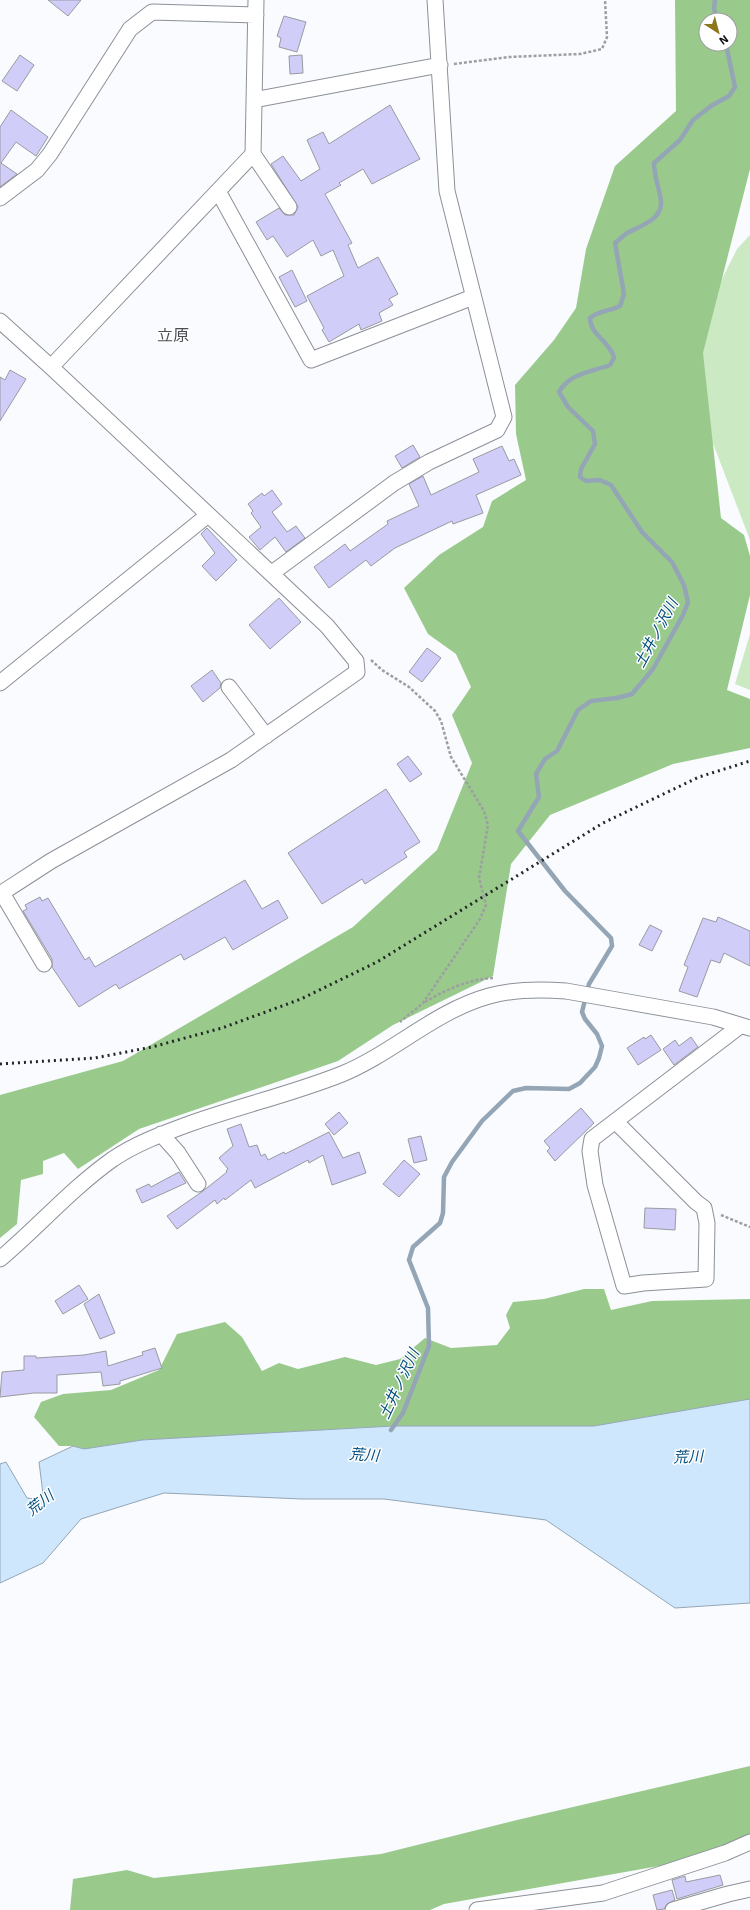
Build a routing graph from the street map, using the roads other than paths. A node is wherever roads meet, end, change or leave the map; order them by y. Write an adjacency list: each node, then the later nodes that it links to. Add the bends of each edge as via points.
1 (435, 0): 3 (street)
2 (256, 7): 4 (street); 7 (street, via 152,12 130,29 50,154 37,170)
3 (440, 66): 4 (street); 9 (street, via 447,191)
4 (254, 100): 5 (street)
5 (253, 154): 6 (street); 8 (street)
6 (218, 191): 9 (street, via 311,360); 11 (street)
7 (0, 198)
8 (289, 207)
9 (473, 297): 13 (street, via 504,417 497,430 429,462 394,483)
10 (0, 321): 11 (street)
11 (51, 367): 12 (street)
12 (208, 515): 13 (street); 14 (street)
13 (272, 573): 16 (street, via 327,626 356,661 357,672)
14 (0, 683)
15 (229, 687): 16 (street)
16 (266, 736): 17 (street, via 231,760 51,861)
17 (1, 894): 18 (street)
18 (44, 964)
19 (745, 1027): 20 (street); 21 (street, via 713,1017 566,991 512,991 468,1004 342,1074)
20 (616, 1122): 20 (street, via 592,1139 590,1151 595,1185 624,1286 643,1282 706,1279 707,1223 704,1208)
21 (162, 1134): 22 (street); 23 (street, via 145,1140 113,1159 77,1188 28,1236)
22 (198, 1184)
23 (0, 1259)
24 (750, 1842): 26 (street, via 603,1893)
25 (750, 1889): 28 (street)
26 (554, 1904): 27 (street)
27 (477, 1910)
28 (673, 1910)

